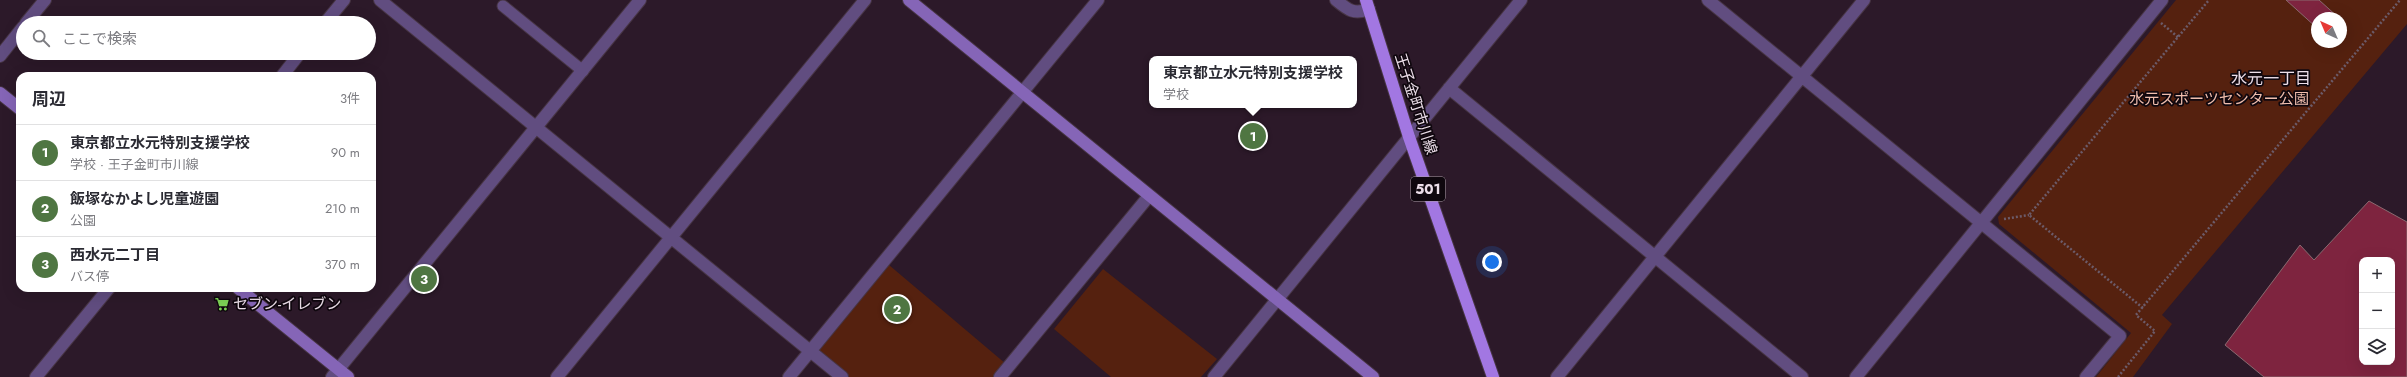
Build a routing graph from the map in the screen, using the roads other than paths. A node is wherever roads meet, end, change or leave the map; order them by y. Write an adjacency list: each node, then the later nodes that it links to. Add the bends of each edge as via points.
1 (45, 0): 15 (street)
2 (344, 0): 16 (street)
3 (380, 0): 27 (street)
4 (640, 0): 20 (street)
5 (865, 0): 31 (street)
6 (909, 0): 24 (street)
7 (1098, 0): 24 (street)
8 (1336, 0): 13 (street, via 1349,11 1358,13)
9 (1521, 0): 23 (street)
10 (1708, 0): 22 (street)
11 (1864, 0): 22 (street)
12 (2162, 0): 30 (street)
13 (1367, 4): 28 (main road, 王子金町市川線 / 501)
14 (503, 6): 20 (lane)
15 (32, 16)
16 (331, 16)
17 (16, 36): 18 (street)
18 (0, 56)
19 (295, 60): 21 (street)
20 (583, 70): 27 (street)
21 (285, 72)
22 (1802, 77): 30 (street); 32 (street)
23 (1449, 88): 28 (street); 32 (street)
24 (1024, 92): 29 (street); 36 (street)
25 (0, 93): 26 (street)
26 (16, 106)
27 (536, 128): 31 (street); 37 (street)
28 (1409, 137): 35 (street); 46 (main road, 王子金町市川線 / 501)
29 (1149, 196): 35 (street); 43 (street)
30 (1982, 223): 49 (street); 50 (street, via 2120,336)
31 (671, 237): 36 (street); 40 (street)
32 (1656, 257): 47 (street); 48 (street)
33 (105, 292): 38 (street)
34 (243, 292): 37 (street)
35 (1278, 299): 44 (street); 45 (street)
36 (810, 352): 41 (street); 42 (street)
37 (335, 373): 39 (street)
38 (36, 377)
39 (348, 377)
40 (557, 377)
41 (790, 377)
42 (842, 377)
43 (1000, 377)
44 (1214, 377)
45 (1372, 377)
46 (1493, 377)
47 (1557, 377)
48 (1802, 377)
49 (1856, 377)
50 (2086, 377)

